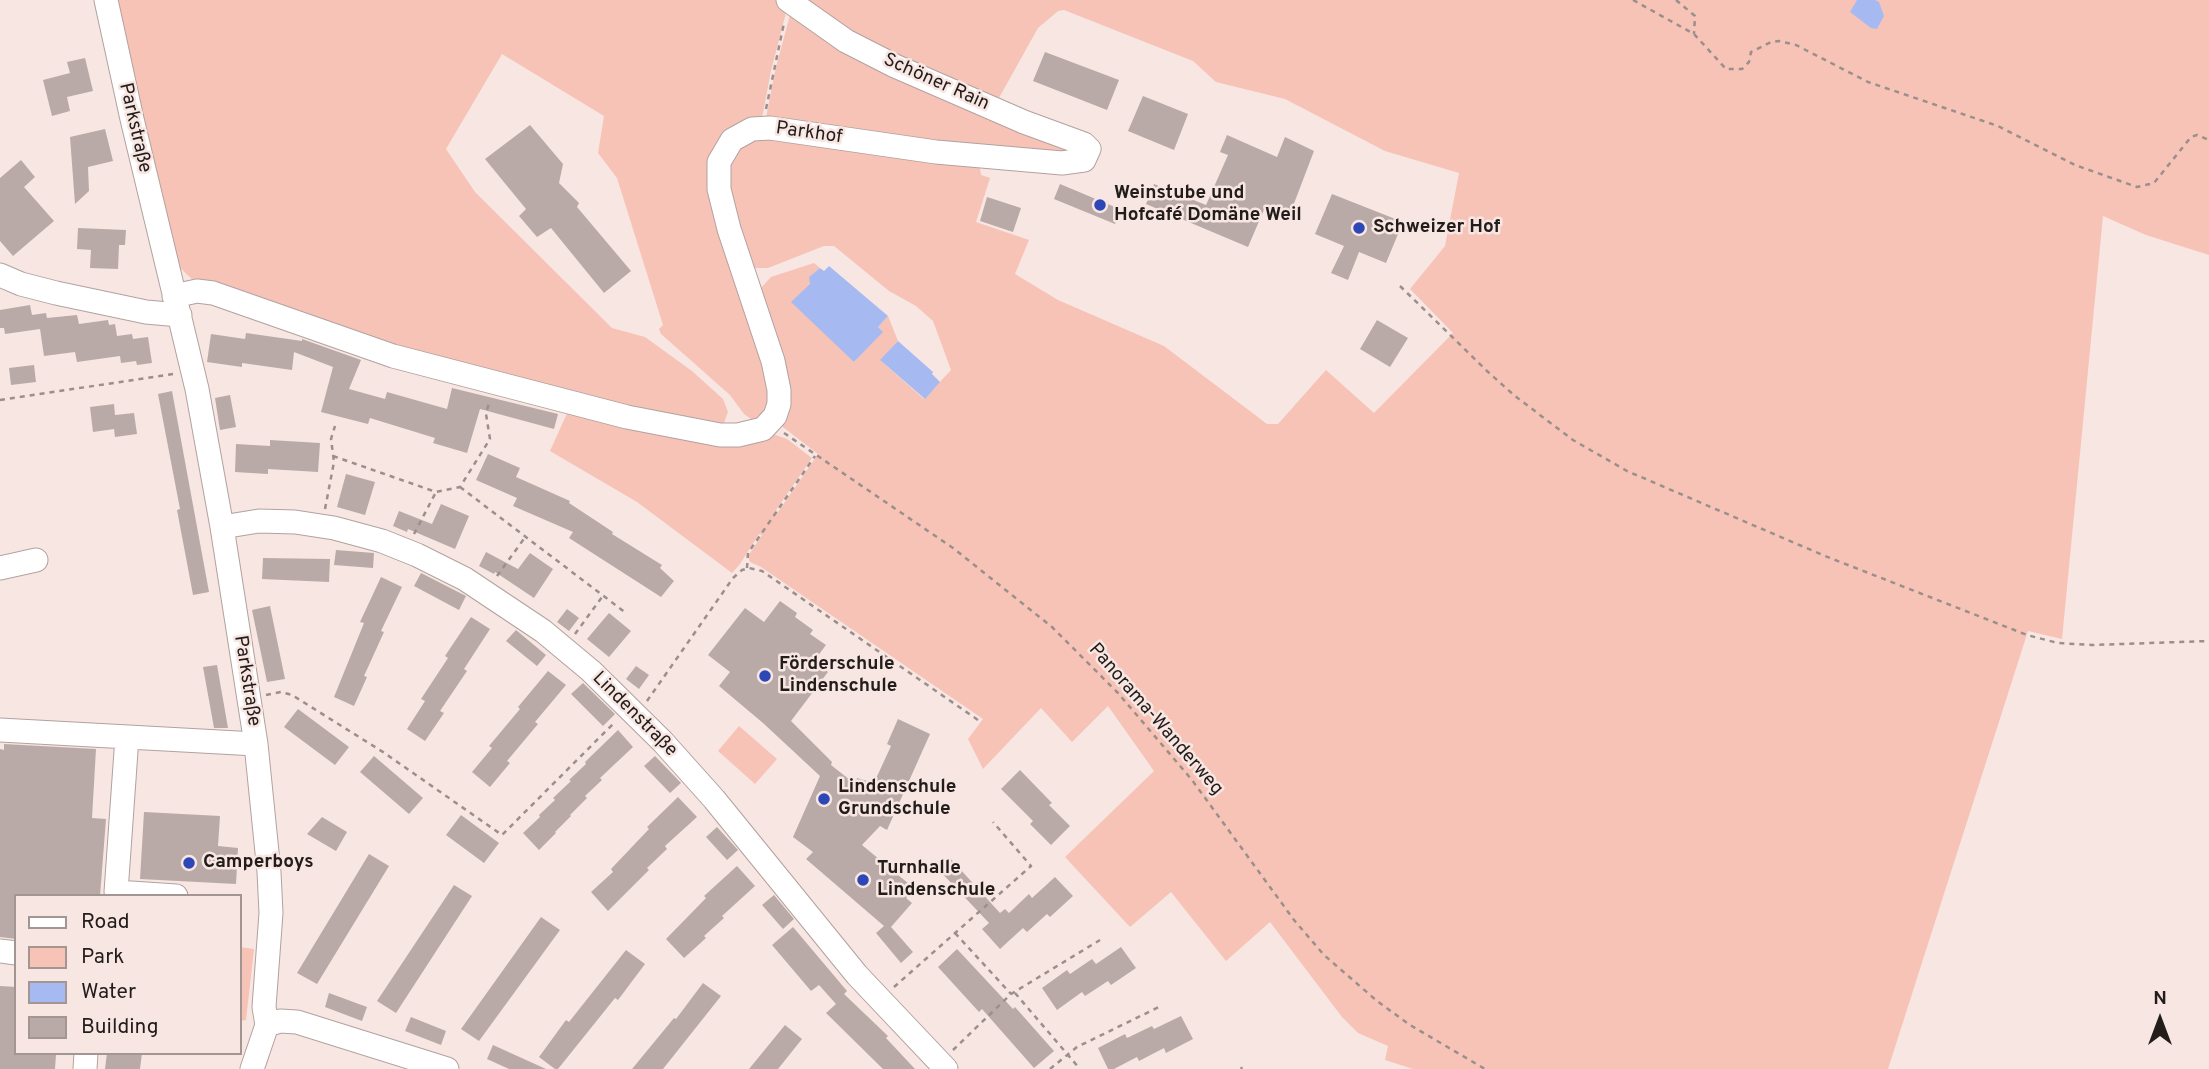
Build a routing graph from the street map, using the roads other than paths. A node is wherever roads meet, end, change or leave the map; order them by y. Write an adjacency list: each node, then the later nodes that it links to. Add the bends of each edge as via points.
1 (106, 0): 5 (street, Parkstraße)
2 (786, 9): 3 (street, Schöner Rain, via 885,61 1088,146)
3 (1089, 152): 5 (street, Parkhof, via 1074,163 1012,160 762,128 744,132 726,147 718,181 724,213 763,328 779,404 768,426 738,435 627,417 408,360 213,293 197,291)
4 (0, 275): 5 (street, via 56,293 146,312)
5 (177, 305): 6 (street, Parkstraße)
6 (222, 527): 11 (street, Parkstraße); 14 (street, Lindenstraße, via 267,520 321,526 406,550 487,592 565,648 632,710 714,799 839,954)
7 (36, 560): 8 (street)
8 (0, 568)
9 (0, 730): 10 (street)
10 (127, 737): 11 (street); 12 (street)
11 (256, 744): 13 (street, Parkstraße, via 271,899 264,1007)
12 (116, 894)
13 (267, 1025): 15 (street, Parkstraße); 16 (street, via 297,1022)
14 (943, 1066)
15 (252, 1069)
16 (447, 1069)

